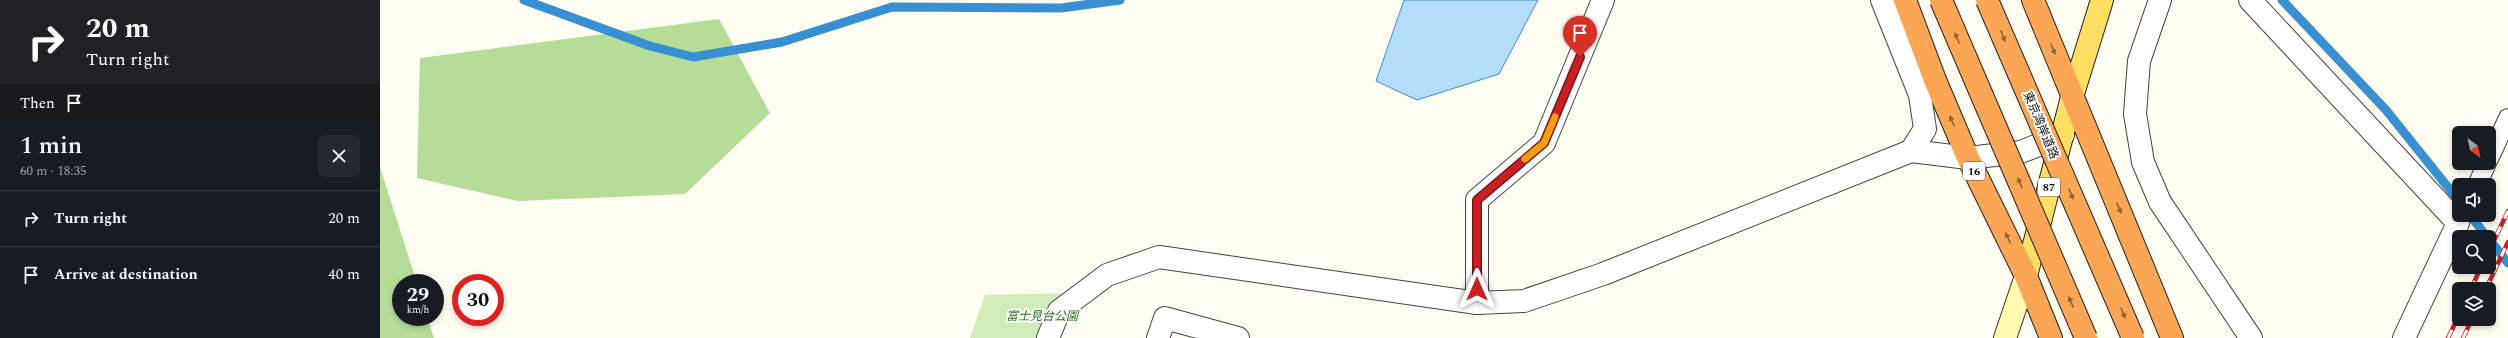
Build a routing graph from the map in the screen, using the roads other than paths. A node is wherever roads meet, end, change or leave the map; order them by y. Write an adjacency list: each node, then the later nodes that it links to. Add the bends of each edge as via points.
1 (1603, 0): 19 (street, via 1544,143 1477,200)
2 (1882, 0): 14 (street, via 1920,95 1925,129)
3 (1906, 0): 15 (highway, 16, one-way to 3, via 1935,80)
4 (1941, 0): 25 (highway, one-way to 4, bridge)
5 (1987, 0): 26 (highway, 東京湾岸道路, one-way to 26, bridge)
6 (2034, 0): 10 (highway, one-way to 10)
7 (2102, 0): 10 (main road, 87)
8 (2160, 0): 28 (street, via 2140,61 2134,114 2143,162 2160,202)
9 (2250, 0): 16 (street)
10 (2072, 97): 12 (main road, 87); 27 (highway, one-way to 27)
11 (2508, 118): 13 (lane)
12 (2063, 136): 15 (street, via 2021,152); 18 (main road, 87)
13 (2496, 144)
14 (1911, 151): 15 (street); 19 (street, via 1596,277 1524,302)
15 (1968, 158): 18 (highway, 16, one-way to 15)
16 (2452, 211)
17 (2459, 222): 29 (street)
18 (2026, 276): 23 (main road); 24 (highway, 16)
19 (1477, 303): 20 (street, via 1159,257 1101,279 1059,311)
20 (1048, 338)
21 (1158, 338): 22 (street, via 1165,318)
22 (1238, 338)
23 (2005, 338)
24 (2051, 338)
25 (2086, 338)
26 (2133, 338)
27 (2172, 338)
28 (2251, 338)
29 (2404, 338)

